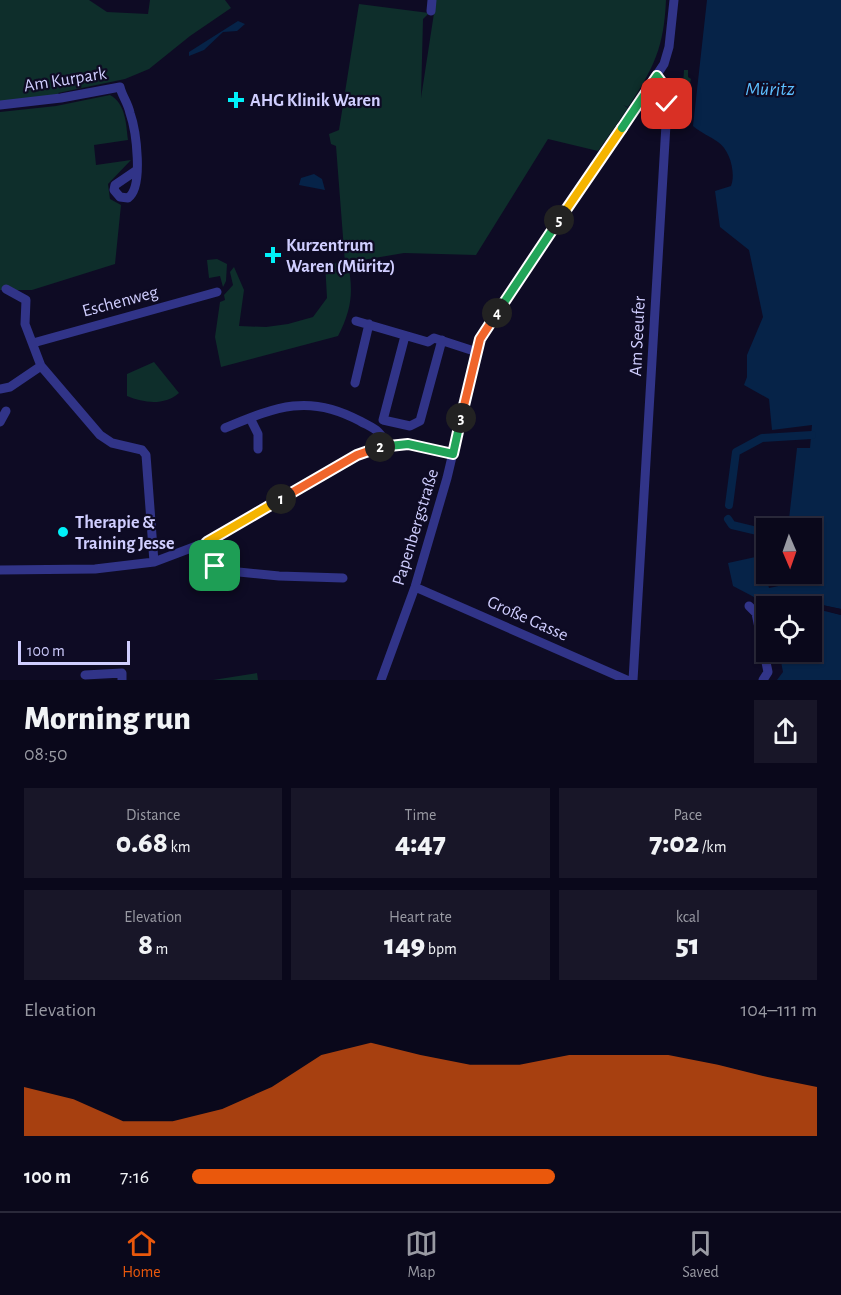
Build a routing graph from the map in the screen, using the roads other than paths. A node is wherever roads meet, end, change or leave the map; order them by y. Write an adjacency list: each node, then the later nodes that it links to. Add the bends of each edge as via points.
1 (432, 0): 3 (street)
2 (674, 0): 4 (street, via 669,48)
3 (431, 12)
4 (657, 76): 14 (street, Papenbergstraße, via 483,333); 35 (street, Am Seeufer, via 668,91)
5 (0, 105): 6 (street, Am Kurpark, via 62,99 120,87 131,115)
6 (137, 170)
7 (6, 289): 13 (street, via 26,300 25,324)
8 (217, 292): 13 (street, Eschenweg)
9 (356, 321): 10 (street)
10 (369, 324): 11 (street); 16 (street)
11 (405, 336): 12 (street, via 428,342 434,338); 12 (street, via 383,420 410,426 420,421)
12 (442, 340): 14 (street)
13 (33, 343): 15 (street)
14 (477, 352): 24 (street, Papenbergstraße)
15 (41, 366): 17 (street, via 10,387); 26 (street, via 100,435 146,455)
16 (355, 383)
17 (0, 389)
18 (6, 411): 20 (street)
19 (250, 418): 21 (street); 22 (street, via 291,405 321,405 379,431); 23 (street, via 258,434)
20 (0, 422)
21 (225, 428)
22 (385, 445): 24 (street, via 408,444); 25 (street, via 357,455)
23 (258, 448)
24 (453, 454): 29 (street, Papenbergstraße)
25 (207, 542): 26 (street); 28 (street, via 219,570)
26 (154, 562): 27 (street, via 95,569)
27 (0, 570)
28 (343, 578)
29 (415, 587): 33 (street, Papenbergstraße); 34 (street, Große Gasse)
30 (748, 606): 36 (street, via 756,613 768,672)
31 (85, 675): 32 (street, via 122,673)
32 (122, 680)
33 (381, 680)
34 (627, 680)
35 (633, 680)
36 (763, 680)

